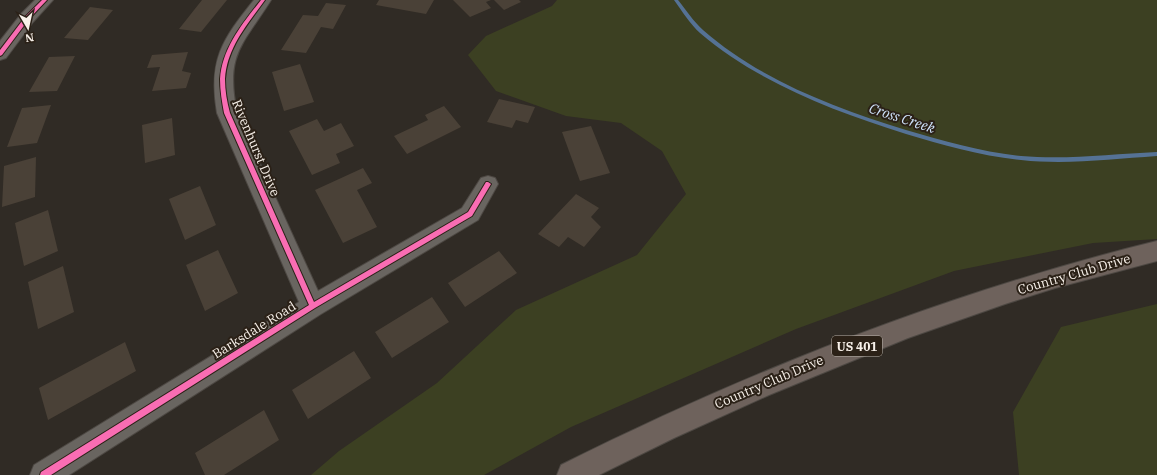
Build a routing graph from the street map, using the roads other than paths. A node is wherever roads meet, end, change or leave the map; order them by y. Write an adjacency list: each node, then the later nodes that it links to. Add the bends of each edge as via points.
1 (45, 0): 3 (street, via 27,18)
2 (263, 0): 6 (street, Rivenhurst Drive, via 238,32 230,48 224,64 223,96 227,113)
3 (0, 54)
4 (488, 184): 6 (street, Barksdale Road, via 470,214)
5 (1157, 251): 8 (main road, Country Club Drive / US 401, via 1066,274 940,314 821,360 695,414)
6 (313, 306): 7 (street, Barksdale Road)
7 (44, 475)
8 (571, 475)

